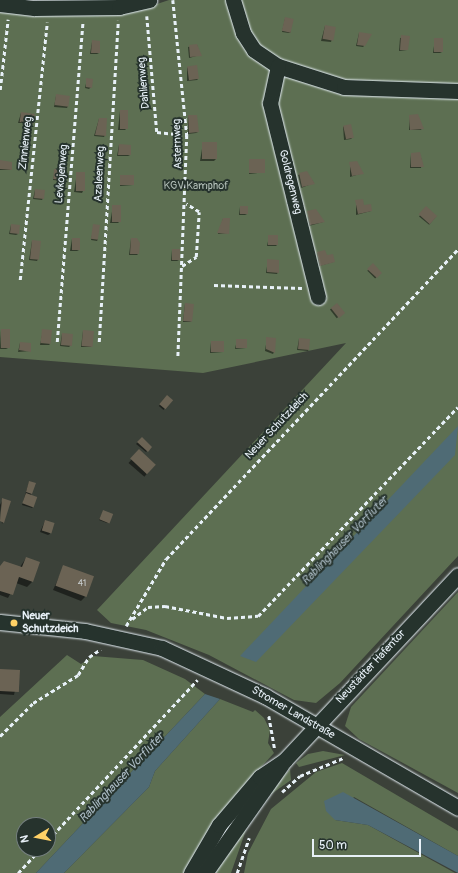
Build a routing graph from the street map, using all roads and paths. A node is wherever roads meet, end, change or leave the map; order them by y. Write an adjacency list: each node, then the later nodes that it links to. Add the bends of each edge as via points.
1 (173, 0): 11 (path, Asternweg)
2 (233, 0): 8 (street, via 243,33 254,50)
3 (147, 1): 7 (street); 11 (path, Dahlienweg, via 157,132)
4 (4, 5): 6 (street); 9 (path)
5 (84, 7): 6 (street); 7 (street); 18 (path, Levkojenweg)
6 (48, 8): 15 (path, Zinnienweg)
7 (119, 8): 19 (path, Azaleenweg)
8 (278, 66): 10 (street, via 344,87); 17 (street, Goldregenweg, via 270,104)
9 (0, 90)
10 (458, 91)
11 (187, 135): 12 (path, Asternweg)
12 (186, 204): 14 (path, Asternweg); 14 (path, via 199,212 196,258)
13 (458, 249): 23 (path, Neuer Schutzdeich, via 166,560)
14 (182, 267): 20 (path, Asternweg)
15 (20, 280)
16 (214, 286): 17 (path)
17 (317, 292)
18 (57, 342)
19 (99, 342)
20 (178, 360)
21 (458, 407): 23 (path, via 258,616 227,618 165,606 148,607)
22 (458, 575): 28 (street, Neustädter Hafentor)
23 (130, 620): 25 (path, Neuer Schutzdeich)
24 (0, 622): 25 (street, Stromer Landstraße)
25 (119, 637): 26 (street, Stromer Landstraße, via 162,648); 29 (path, Neuer Schutzdeich, via 89,657 78,675 33,703)
26 (208, 668): 27 (street, Stromer Landstraße); 35 (path)
27 (265, 696): 28 (street, Stromer Landstraße); 31 (path, via 274,748)
28 (316, 726): 30 (street, Stromer Landstraße); 31 (street, Neustädter Hafentor)
29 (0, 736)
30 (363, 753): 32 (path); 34 (street, Stromer Landstraße)
31 (285, 760): 32 (path); 39 (street, Neustädter Hafentor, via 260,777 219,825); 40 (street, Neustädter Hafentor)
32 (300, 776): 33 (path)
33 (279, 794)
34 (458, 808)
35 (56, 831)
36 (251, 834): 41 (path)
37 (33, 857): 38 (path)
38 (18, 873)
39 (191, 873)
40 (205, 873)
41 (237, 873)

